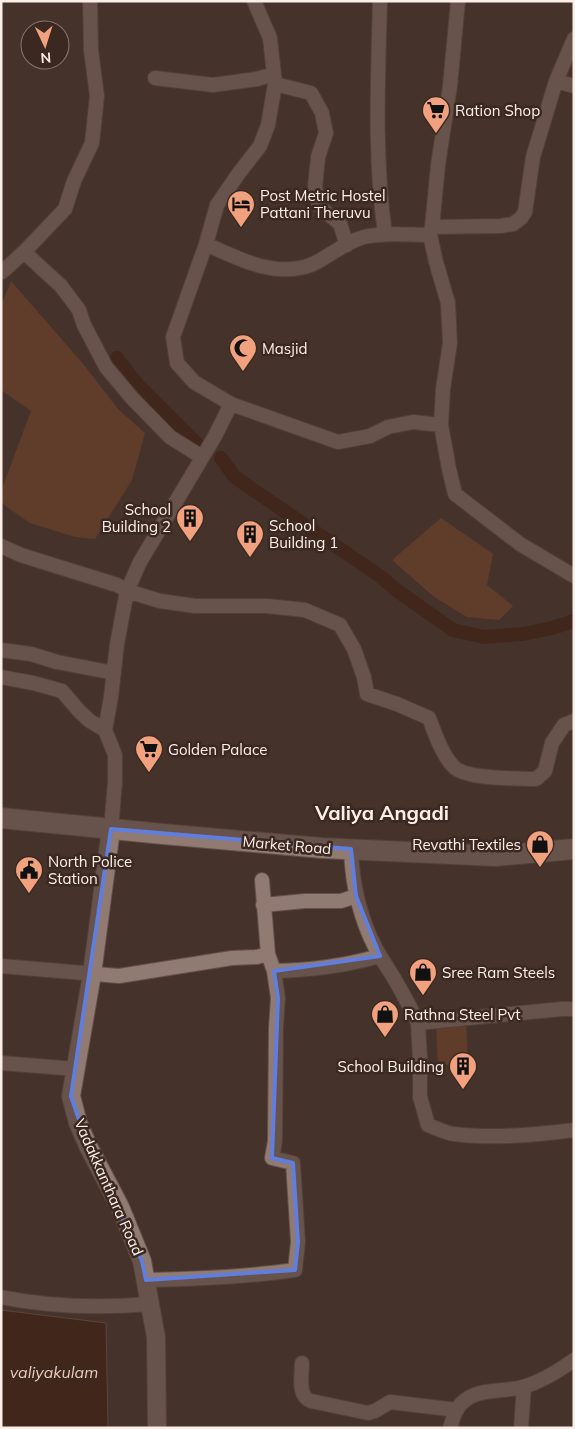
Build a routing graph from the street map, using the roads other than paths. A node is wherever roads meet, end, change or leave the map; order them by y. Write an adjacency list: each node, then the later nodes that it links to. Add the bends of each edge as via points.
1 (90, 1): 14 (street, via 91,50 97,96 92,143 65,209)
2 (254, 1): 7 (street, via 270,38)
3 (380, 1): 11 (street, via 377,121 380,200)
4 (458, 1): 10 (street)
5 (574, 39): 8 (street)
6 (155, 78): 7 (street, via 213,85)
7 (275, 79): 12 (street, via 268,124 260,146 217,205); 13 (street, via 311,92 322,113 326,133 318,157 315,187 319,206 340,224)
8 (556, 81): 9 (street); 10 (street, via 533,157 525,212 521,218 513,224 501,226)
9 (574, 86)
10 (431, 231): 11 (street); 17 (street, via 448,303 450,343)
11 (385, 234): 13 (street)
12 (206, 244): 13 (street, via 248,263 297,269); 16 (street, via 173,337 177,363 194,382)
13 (347, 245)
14 (24, 252): 15 (street); 18 (street, via 61,286 79,310 111,373 170,437)
15 (2, 272)
16 (231, 404): 17 (street, via 338,442 413,422); 18 (street)
17 (441, 424): 20 (street, via 455,494 520,544)
18 (202, 457): 21 (street, via 140,562)
19 (1, 546): 21 (street, via 117,584)
20 (574, 576)
21 (127, 591): 23 (street); 25 (street, via 160,601 195,606 266,606 305,610 340,625 354,649 367,694 429,718 454,768 477,776 536,779 544,771 552,743 564,726)
22 (1, 650): 23 (street)
23 (114, 673): 26 (street)
24 (1, 677): 26 (street, via 62,691 80,712)
25 (574, 721)
26 (105, 730): 28 (street, via 115,755)
27 (1, 818): 28 (main road, Market Road)
28 (111, 829): 30 (main road, Market Road); 38 (street, Vadakkanthara Road)
29 (574, 848): 30 (main road, Market Road, via 495,856)
30 (351, 849): 32 (street)
31 (262, 880): 33 (street)
32 (356, 896): 33 (street, via 341,901); 35 (street)
33 (263, 905): 34 (street)
34 (268, 954): 37 (street); 38 (street, via 119,976)
35 (380, 956): 37 (street, via 322,969); 40 (street)
36 (1, 966): 38 (street)
37 (274, 972): 44 (street, via 278,998 272,1158 293,1164 298,1242 295,1270 205,1279)
38 (92, 974): 42 (street, Vadakkanthara Road)
39 (574, 1009): 40 (street)
40 (418, 1023): 43 (street, via 420,1097 428,1126 452,1134)
41 (1, 1063): 42 (street)
42 (76, 1069): 44 (street, Vadakkanthara Road, via 71,1096 78,1123 124,1216)
43 (574, 1130)
44 (146, 1280): 46 (street, Vadakkanthara Road)
45 (1, 1297): 46 (street, via 74,1305 117,1307)
46 (150, 1304): 51 (street, Vadakkanthara Road, via 156,1337)
47 (574, 1360): 49 (street)
48 (302, 1363): 50 (street, via 302,1394 311,1401 368,1413 390,1402)
49 (524, 1387): 50 (street, via 473,1395); 53 (street)
50 (457, 1410): 52 (street)
51 (157, 1428)
52 (450, 1428)
53 (521, 1428)

